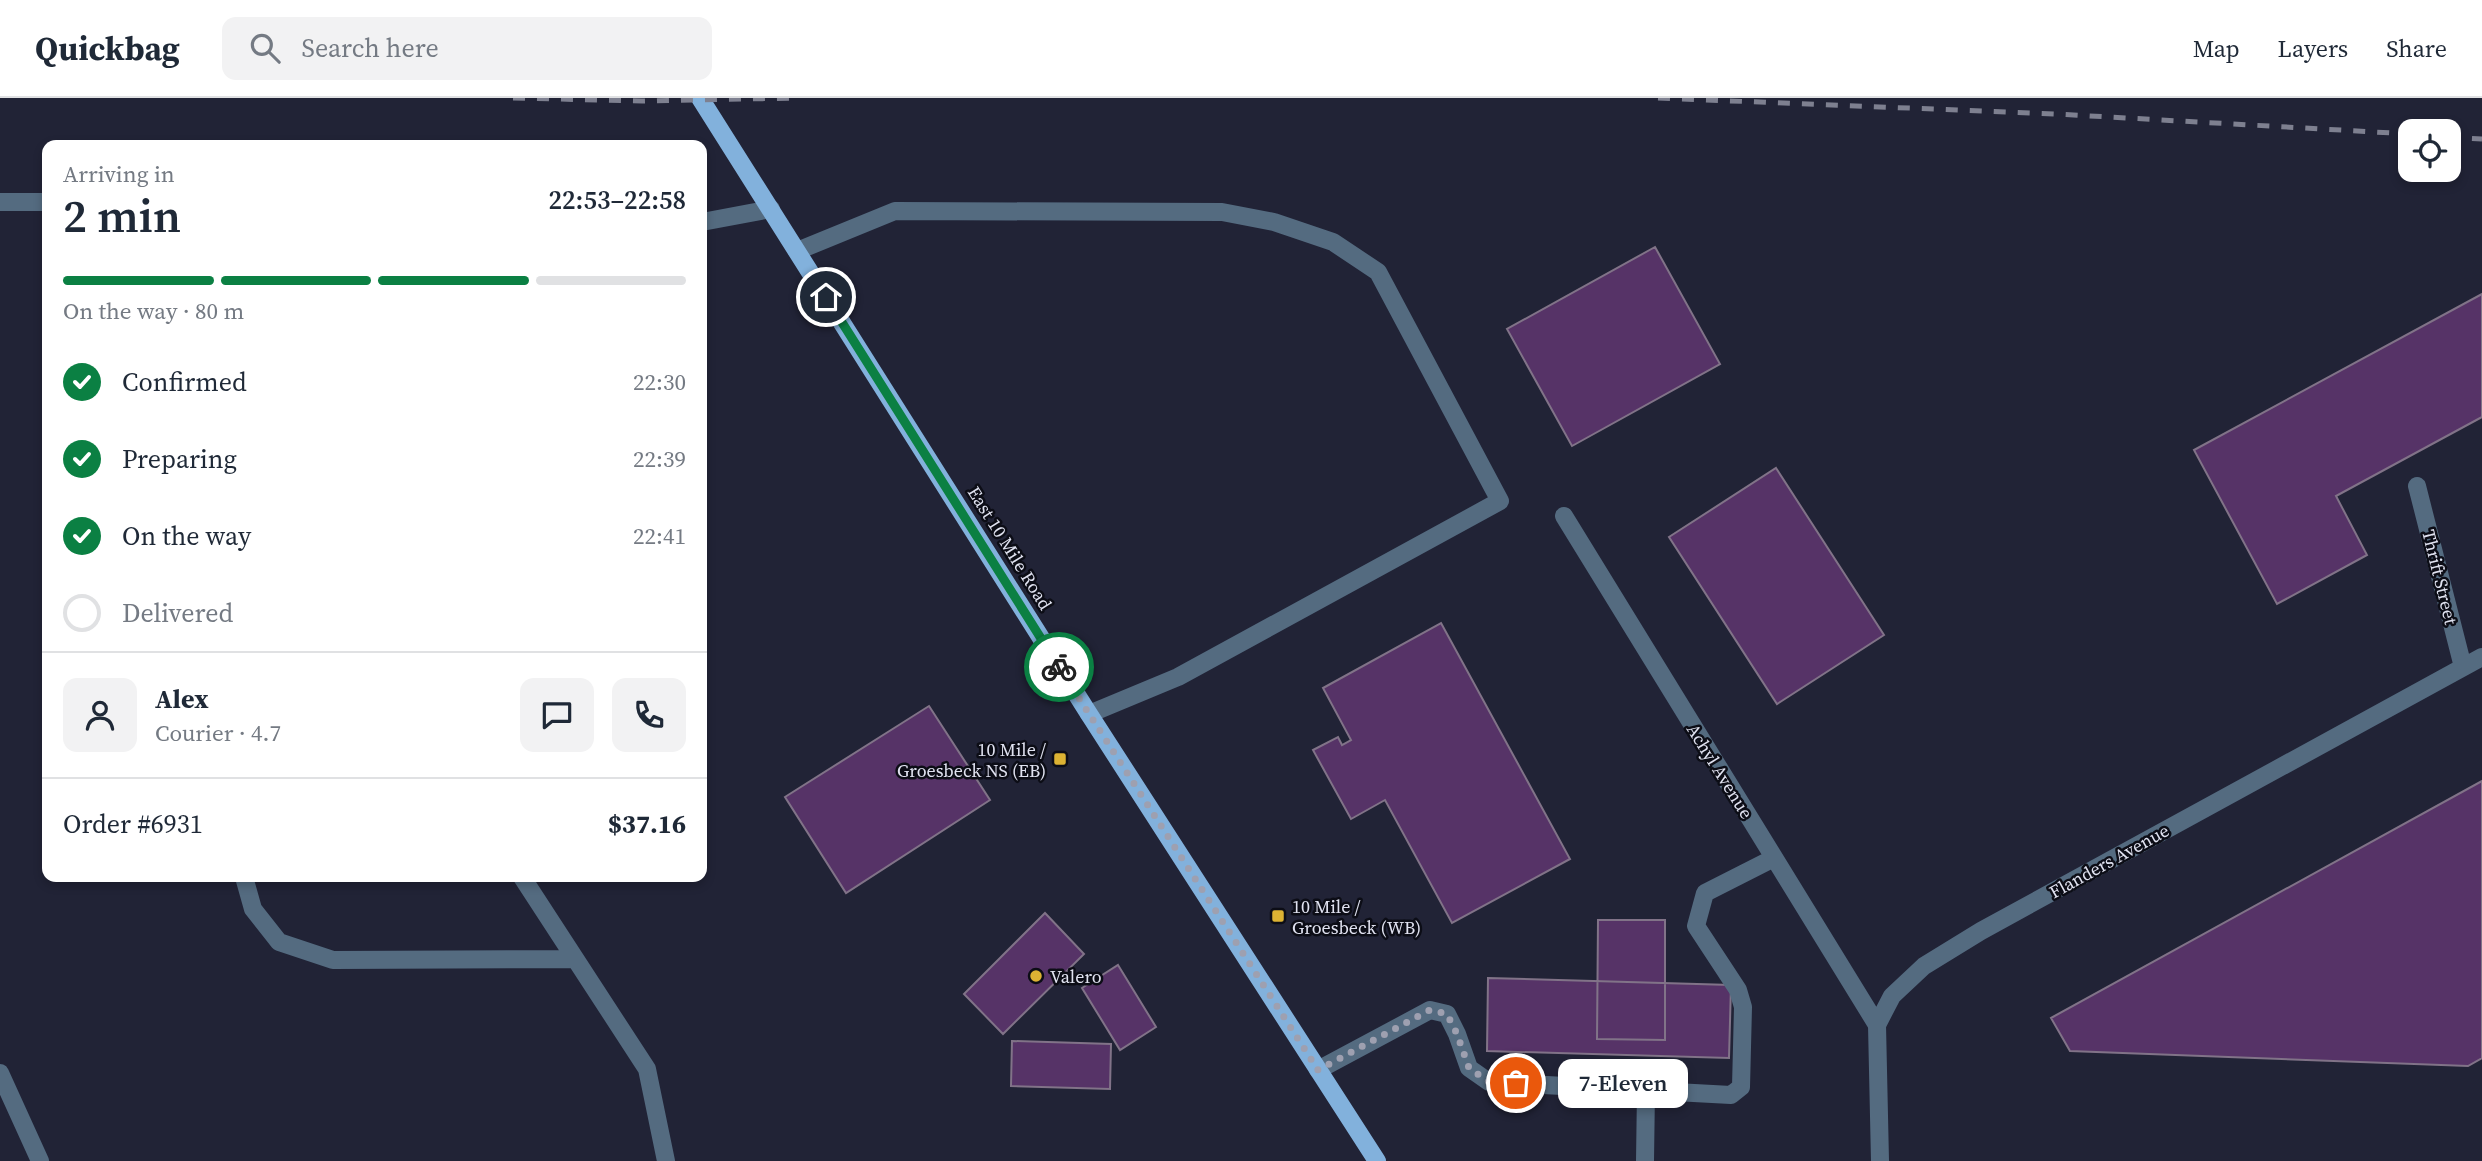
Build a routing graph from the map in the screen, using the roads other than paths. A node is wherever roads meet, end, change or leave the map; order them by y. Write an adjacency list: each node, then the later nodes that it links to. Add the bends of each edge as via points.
1 (700, 98): 4 (main road, East 10 Mile Road)
2 (0, 202): 3 (street)
3 (42, 202)
4 (771, 209): 5 (street); 6 (main road, East 10 Mile Road)
5 (707, 221)
6 (797, 251): 11 (main road, East 10 Mile Road); 11 (street, via 895,211 1222,212 1274,222 1333,242 1378,272 1500,501 1178,677)
7 (2417, 486): 10 (street, Thrift Street)
8 (1564, 516): 12 (street, Achyl Avenue)
9 (2482, 657): 10 (street, Flanders Avenue)
10 (2463, 667): 16 (street, Flanders Avenue, via 1981,930 1924,966 1892,996)
11 (1089, 714): 17 (main road, East 10 Mile Road)
12 (1774, 858): 16 (street, Achyl Avenue); 19 (street, via 1705,893 1696,926 1738,990 1743,1007 1741,1087 1731,1095)
13 (245, 882): 15 (street, via 253,909 279,942 333,960)
14 (525, 882): 15 (street)
15 (574, 959): 21 (street, via 647,1069)
16 (1877, 1025): 24 (street, Flanders Avenue)
17 (1318, 1070): 19 (street, via 1430,1010 1447,1014 1469,1068 1489,1082); 22 (main road, East 10 Mile Road)
18 (0, 1073): 20 (street)
19 (1646, 1090): 23 (street)
20 (40, 1161)
21 (666, 1161)
22 (1377, 1161)
23 (1645, 1161)
24 (1880, 1161)

